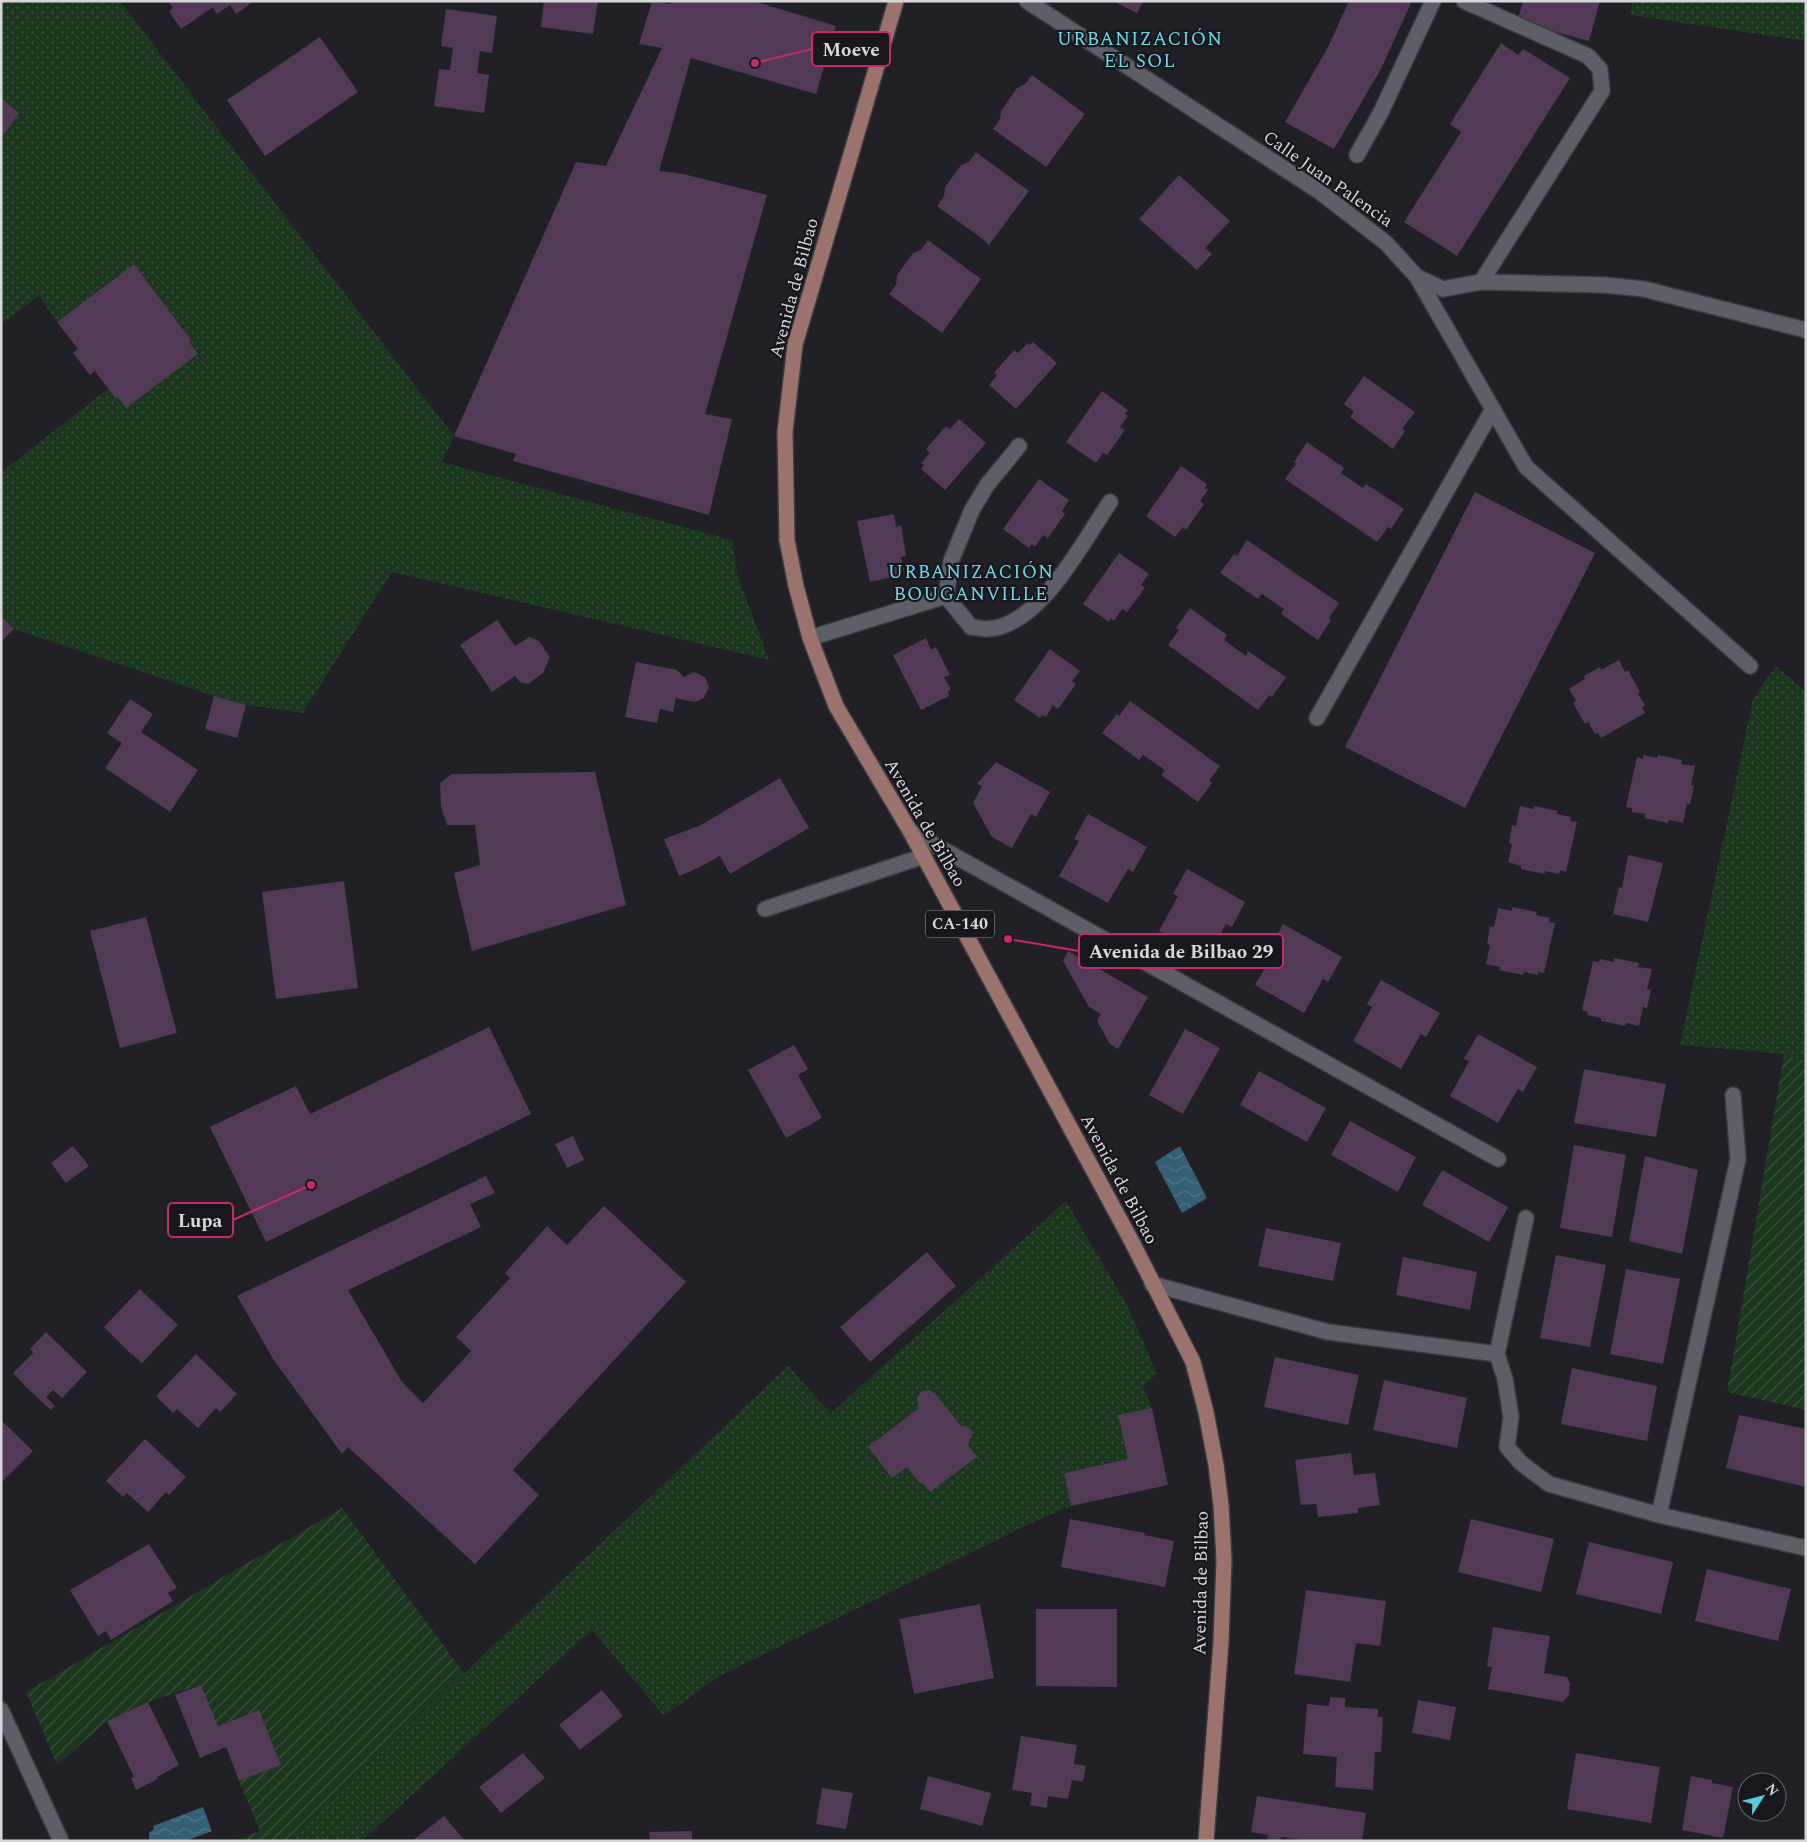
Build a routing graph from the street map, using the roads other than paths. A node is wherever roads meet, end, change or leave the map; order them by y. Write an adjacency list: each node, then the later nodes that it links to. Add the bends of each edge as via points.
1 (896, 1): 13 (main road, Avenida de Bilbao / CA-140, via 795,345 785,432 787,540)
2 (1027, 1): 6 (street, Calle Juan Palencia, via 1320,192 1386,243)
3 (1433, 1): 5 (street)
4 (1464, 1): 7 (street, via 1588,56 1600,69 1602,91)
5 (1358, 155)
6 (1416, 277): 7 (street, Calle Juan Palencia, via 1443,289); 9 (street)
7 (1481, 282): 8 (street, Calle Juan Palencia, via 1644,289)
8 (1806, 330)
9 (1493, 409): 14 (street, via 1526,466); 15 (street)
10 (1019, 446): 12 (street, via 987,485 972,510 951,561)
11 (1110, 502): 12 (street, via 1045,598 1025,615 1003,626 986,629 971,626)
12 (946, 596): 13 (street)
13 (810, 638): 16 (main road, Avenida de Bilbao / CA-140, via 836,706)
14 (1750, 666)
15 (1317, 718)
16 (910, 831): 17 (main road, Avenida de Bilbao / CA-140); 20 (street)
17 (924, 856): 18 (street); 22 (main road, Avenida de Bilbao / CA-140)
18 (765, 909)
19 (1733, 1095): 24 (street, via 1738,1159)
20 (1498, 1159)
21 (1526, 1218): 23 (street)
22 (1152, 1284): 23 (street, via 1328,1332); 28 (main road, Avenida de Bilbao / CA-140, via 1193,1362 1206,1412 1221,1505 1224,1560 1221,1642)
23 (1497, 1354): 24 (street, via 1511,1417 1507,1447 1521,1463 1549,1484)
24 (1659, 1515): 25 (street)
25 (1806, 1548)
26 (1, 1710): 27 (street)
27 (61, 1841)
28 (1206, 1841)

